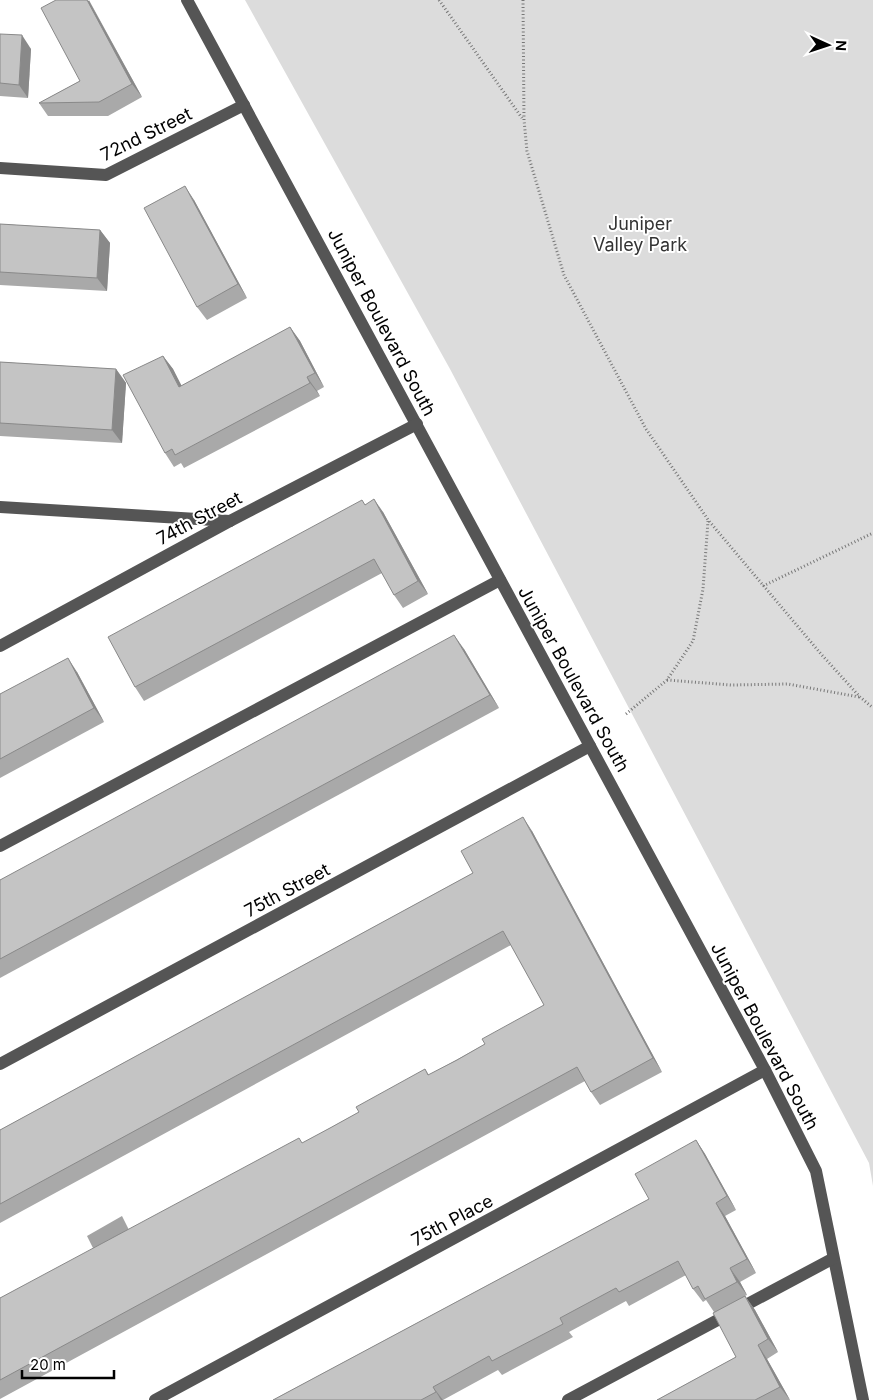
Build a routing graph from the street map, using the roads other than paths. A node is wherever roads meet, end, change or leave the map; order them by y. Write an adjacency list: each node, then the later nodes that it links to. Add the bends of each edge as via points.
1 (187, 0): 2 (street, Juniper Boulevard South)
2 (244, 105): 3 (street, 72nd Street, via 106,175); 4 (street, Juniper Boulevard South)
3 (0, 168)
4 (417, 424): 6 (street, 74th Street); 7 (street, Juniper Boulevard South)
5 (0, 506): 6 (street)
6 (230, 521): 8 (street, 74th Street)
7 (500, 580): 9 (street, Juniper Boulevard South); 10 (street)
8 (0, 646)
9 (590, 746): 11 (street, 75th Street); 12 (street, Juniper Boulevard South)
10 (0, 846)
11 (0, 1064)
12 (765, 1070): 13 (street, Juniper Boulevard South, via 816,1172); 14 (street, 75th Place)
13 (832, 1258): 15 (street); 16 (street, Juniper Boulevard South)
14 (155, 1400)
15 (568, 1400)
16 (863, 1400)

